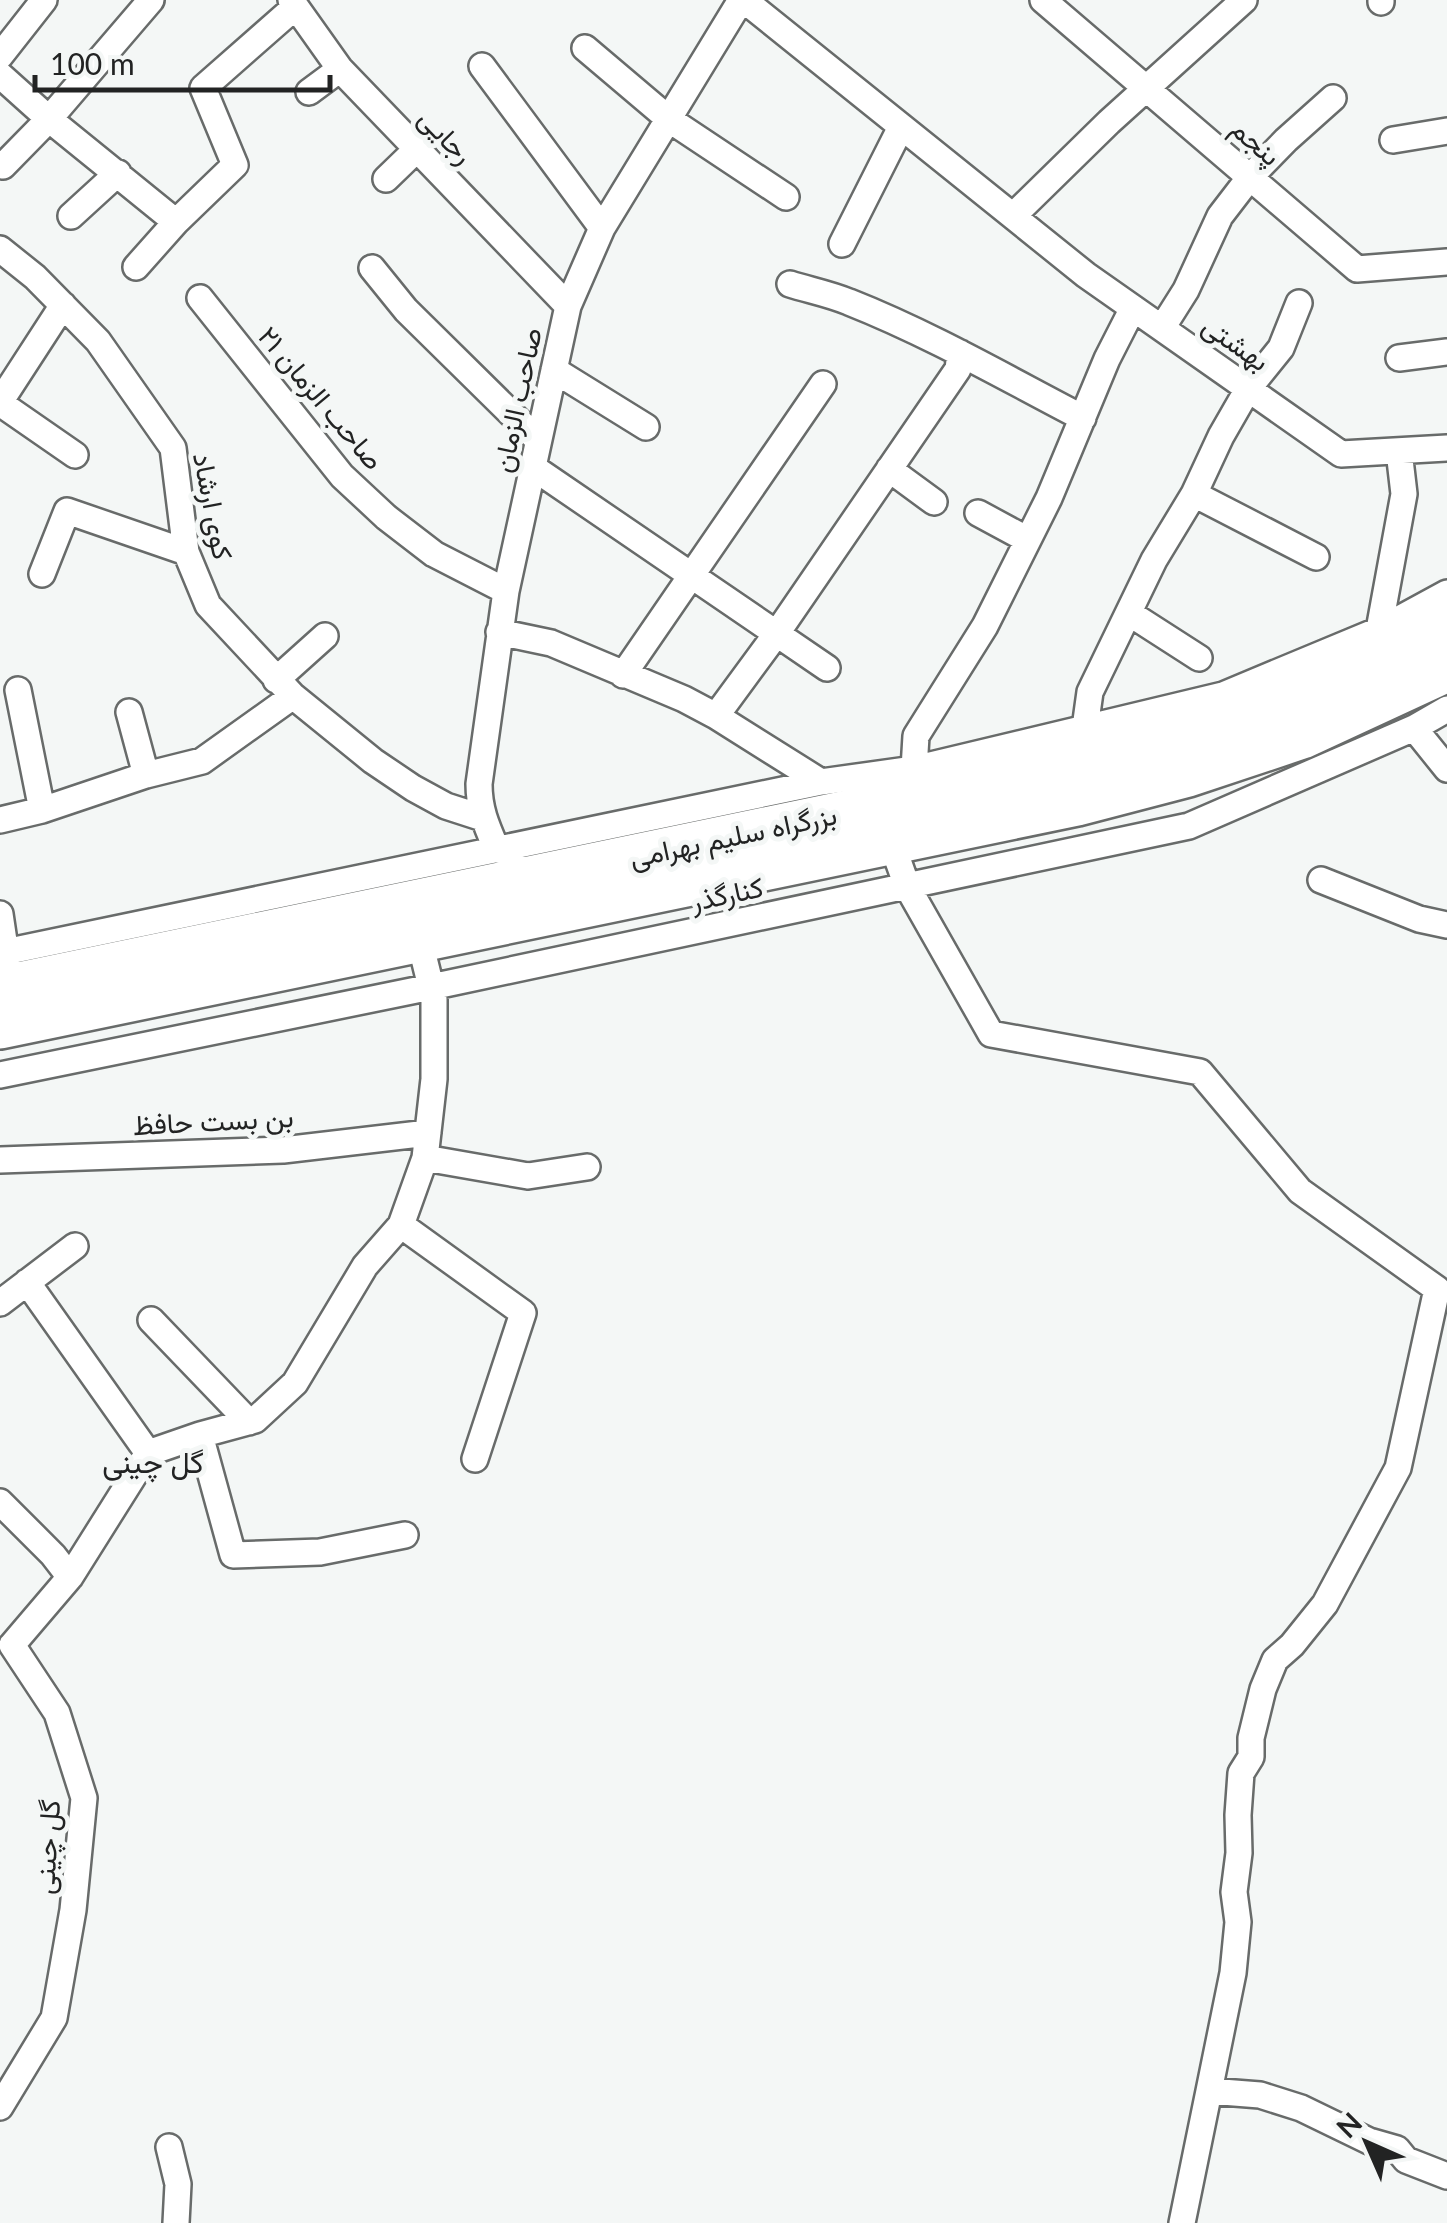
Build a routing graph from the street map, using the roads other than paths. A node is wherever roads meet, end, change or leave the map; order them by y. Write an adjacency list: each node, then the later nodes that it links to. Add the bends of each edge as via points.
1 (44, 0): 8 (street)
2 (151, 0): 15 (street)
3 (742, 0): 16 (street, صاحب الزمان); 17 (street, بهشتی)
4 (1244, 0): 12 (street)
5 (1046, 1): 12 (street, پنجم)
6 (293, 4): 10 (street, رجایی); 28 (street, via 203,88 236,165)
7 (585, 48): 16 (street)
8 (0, 56)
9 (482, 66): 29 (street)
10 (340, 68): 13 (street); 20 (street, رجایی)
11 (0, 75): 15 (street)
12 (1147, 89): 23 (street, پنجم); 27 (street)
13 (309, 92)
14 (1333, 98): 23 (street)
15 (49, 119): 21 (street); 22 (street)
16 (670, 120): 25 (street); 29 (street, صاحب الزمان)
17 (902, 127): 27 (street, بهشتی); 30 (street)
18 (1447, 130): 19 (street)
19 (1392, 140)
20 (417, 149): 24 (street); 39 (street, رجایی)
21 (3, 166)
22 (118, 174): 26 (street); 28 (street)
23 (1250, 177): 32 (street, پنجم, via 1357,269); 41 (street, via 1220,216)
24 (386, 179)
25 (786, 196)
26 (71, 216)
27 (1012, 216): 40 (street, بهشتی)
28 (176, 222): 33 (street)
29 (602, 228): 39 (street, صاحب الزمان)
30 (842, 244)
31 (0, 249): 38 (street, کوی ارشاد)
32 (1447, 262)
33 (136, 267)
34 (372, 268): 51 (street)
35 (790, 284): 43 (street, via 846,301)
36 (200, 298): 65 (street, صاحب الزمان ۲۱, via 342,476 434,554)
37 (1300, 303): 47 (street, via 1281,348)
38 (62, 305): 48 (street); 61 (street, کوی ارشاد, via 98,341 173,448)
39 (568, 306): 45 (street, صاحب الزمان)
40 (1133, 308): 41 (street, بهشتی); 49 (street)
41 (1162, 328): 47 (street, بهشتی)
42 (1447, 352): 44 (street)
43 (960, 354): 49 (street); 56 (street, via 958,368)
44 (1399, 358)
45 (554, 370): 50 (street); 51 (street, صاحب الزمان)
46 (823, 384): 64 (street)
47 (1248, 389): 53 (street, بهشتی, via 1342,454); 57 (street)
48 (0, 403): 54 (street)
49 (1083, 418): 60 (street)
50 (646, 426)
51 (538, 440): 55 (street, صاحب الزمان)
52 (1447, 448): 53 (street, بهشتی)
53 (1399, 451): 69 (street, via 1404,494)
54 (75, 455)
55 (534, 468): 64 (street); 65 (street, صاحب الزمان)
56 (889, 469): 58 (street); 71 (street)
57 (1194, 494): 62 (street); 67 (street)
58 (934, 502)
59 (978, 513): 60 (street)
60 (1028, 540): 84 (street, via 985,626 916,736)
61 (186, 552): 63 (street, via 67,511); 77 (street, کوی ارشاد, via 208,606)
62 (1316, 557)
63 (42, 574)
64 (691, 575): 71 (street); 76 (street)
65 (506, 591): 70 (street, صاحب الزمان)
66 (1447, 593): 69 (street)
67 (1129, 613): 73 (street); 82 (street, via 1090,692)
68 (1447, 626): 93 (highway, بزرگراه سلیم بهرامی, via 1288,702 1177,738 1069,767)
69 (1379, 630): 82 (street, via 1223,695)
70 (499, 632): 76 (street, via 551,643); 89 (street, صاحب الزمان, via 479,784)
71 (777, 633): 74 (street); 81 (street)
72 (325, 636): 77 (street)
73 (1199, 658)
74 (827, 668)
75 (1447, 669): 91 (highway, بزرگراه سلیم بهرامی, via 1302,736 1188,774)
76 (623, 675): 81 (street)
77 (284, 688): 86 (street, via 202,761); 89 (street, کوی ارشاد, via 413,788)
78 (18, 690): 88 (street)
79 (1447, 710): 83 (street, کنارگذر)
80 (128, 712): 86 (street)
81 (716, 716): 87 (street)
82 (1085, 728): 84 (street)
83 (1414, 728): 85 (street); 96 (street, کنارگذر, via 1189,826)
84 (914, 769): 87 (street)
85 (1447, 769)
86 (146, 776): 88 (street)
87 (821, 782): 92 (street)
88 (42, 810): 90 (street)
89 (483, 818): 92 (street, صاحب الزمان)
90 (0, 820)
91 (891, 841): 96 (street); 100 (highway, بزرگراه سلیم بهرامی)
92 (498, 850): 93 (street); 94 (street)
93 (586, 866): 98 (highway, بزرگراه سلیم بهرامی)
94 (378, 875): 98 (street); 101 (street)
95 (1321, 880): 99 (street)
96 (907, 886): 102 (street, کنارگذر); 120 (street, via 991,1034 1200,1072 1300,1190 1437,1289 1398,1468 1325,1604 1275,1660 1263,1688 1251,1758 1241,1773 1233,1973)
97 (0, 914): 101 (street)
98 (338, 918): 101 (highway, بزرگراه سلیم بهرامی)
99 (1447, 925)
100 (418, 938): 101 (highway, بزرگراه سلیم بهرامی); 102 (street)
101 (3, 981)
102 (431, 987): 103 (street, کنارگذر); 104 (street, via 434,1078)
103 (0, 1075)
104 (427, 1146): 105 (street, بن بست حافظ); 106 (street, بن بست حافظ, via 528,1176); 107 (street)
105 (0, 1160)
106 (587, 1167)
107 (401, 1226): 112 (street, via 365,1266 295,1383); 115 (street, via 523,1313)
108 (75, 1246): 109 (street)
109 (27, 1282): 110 (street); 114 (street)
110 (0, 1303)
111 (151, 1320): 112 (street)
112 (249, 1422): 113 (street)
113 (200, 1434): 114 (street); 117 (street, via 233,1555 320,1552)
114 (148, 1453): 118 (street, گل چینی)
115 (475, 1459)
116 (0, 1502): 118 (street)
117 (405, 1535)
118 (70, 1577): 119 (street, گل چینی)
119 (6, 1644): 121 (street, گل چینی, via 58,1713 84,1798 54,2018)
120 (1209, 2091): 123 (street, via 1260,2095 1301,2108); 125 (street)
121 (0, 2107)
122 (169, 2147): 124 (street, via 178,2184)
123 (1447, 2176)
124 (176, 2223)
125 (1182, 2223)

